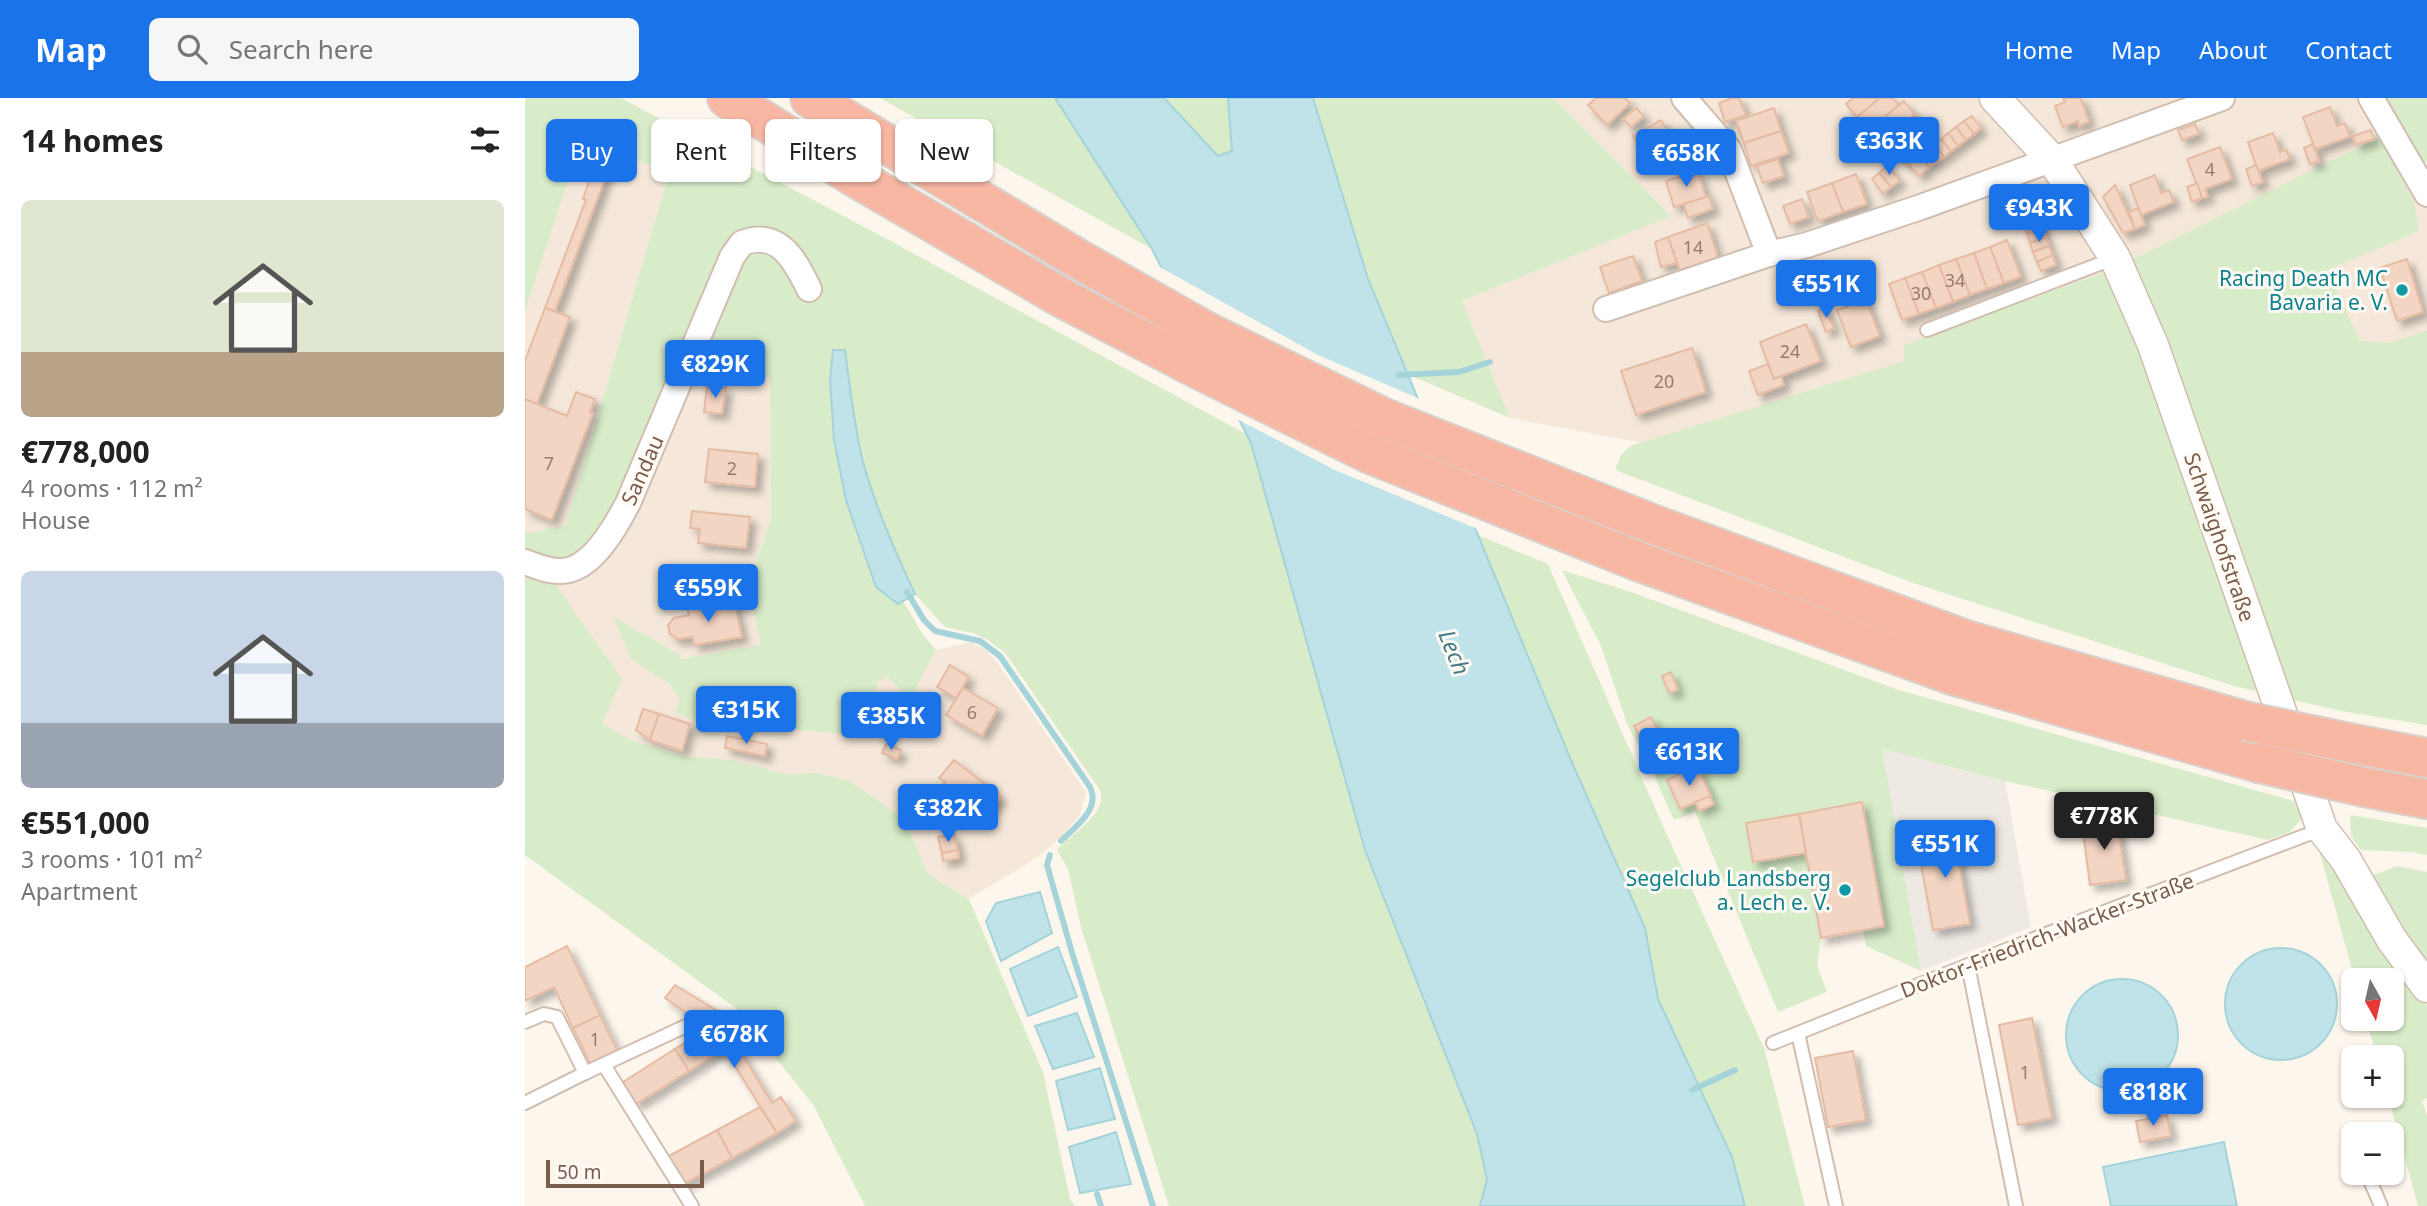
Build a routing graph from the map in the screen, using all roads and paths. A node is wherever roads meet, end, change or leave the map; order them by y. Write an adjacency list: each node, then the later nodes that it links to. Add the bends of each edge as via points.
1 (727, 98): 16 (highway, bridge, via 1064,299 1356,447 1640,562 1952,675 2259,763)
2 (810, 98): 15 (highway, bridge, via 1209,333 1384,418 1966,640 2245,721)
3 (1684, 98): 9 (street, via 1729,150)
4 (1995, 98): 7 (street, Schwaighofstraße)
5 (2222, 98): 7 (street)
6 (2371, 98): 8 (street)
7 (2053, 161): 9 (street); 10 (street, Schwaighofstraße)
8 (2427, 194)
9 (1769, 254): 12 (street)
10 (2115, 258): 13 (lane); 17 (street, Schwaighofstraße, via 2153,345)
11 (809, 289): 14 (street, Sandau, via 785,250 760,239 742,243 613,533 573,569 553,570)
12 (1606, 309)
13 (1927, 330)
14 (525, 562)
15 (2427, 758)
16 (2427, 799)
17 (2322, 829): 18 (lane, Doktor-Friedrich-Wacker-Straße); 19 (street, Schwaighofstraße)
18 (1968, 965): 22 (lane, Doktor-Friedrich-Wacker-Straße); 30 (lane)
19 (2427, 987)
20 (525, 1022): 25 (lane, via 544,1014 557,1017)
21 (686, 1026): 24 (lane)
22 (1798, 1033): 23 (lane, Doktor-Friedrich-Wacker-Straße); 29 (lane)
23 (1773, 1043)
24 (604, 1065): 25 (lane); 28 (lane)
25 (585, 1073): 26 (lane)
26 (525, 1104)
27 (2372, 1185): 31 (lane)
28 (692, 1206)
29 (1836, 1206)
30 (2016, 1206)
31 (2381, 1206)

